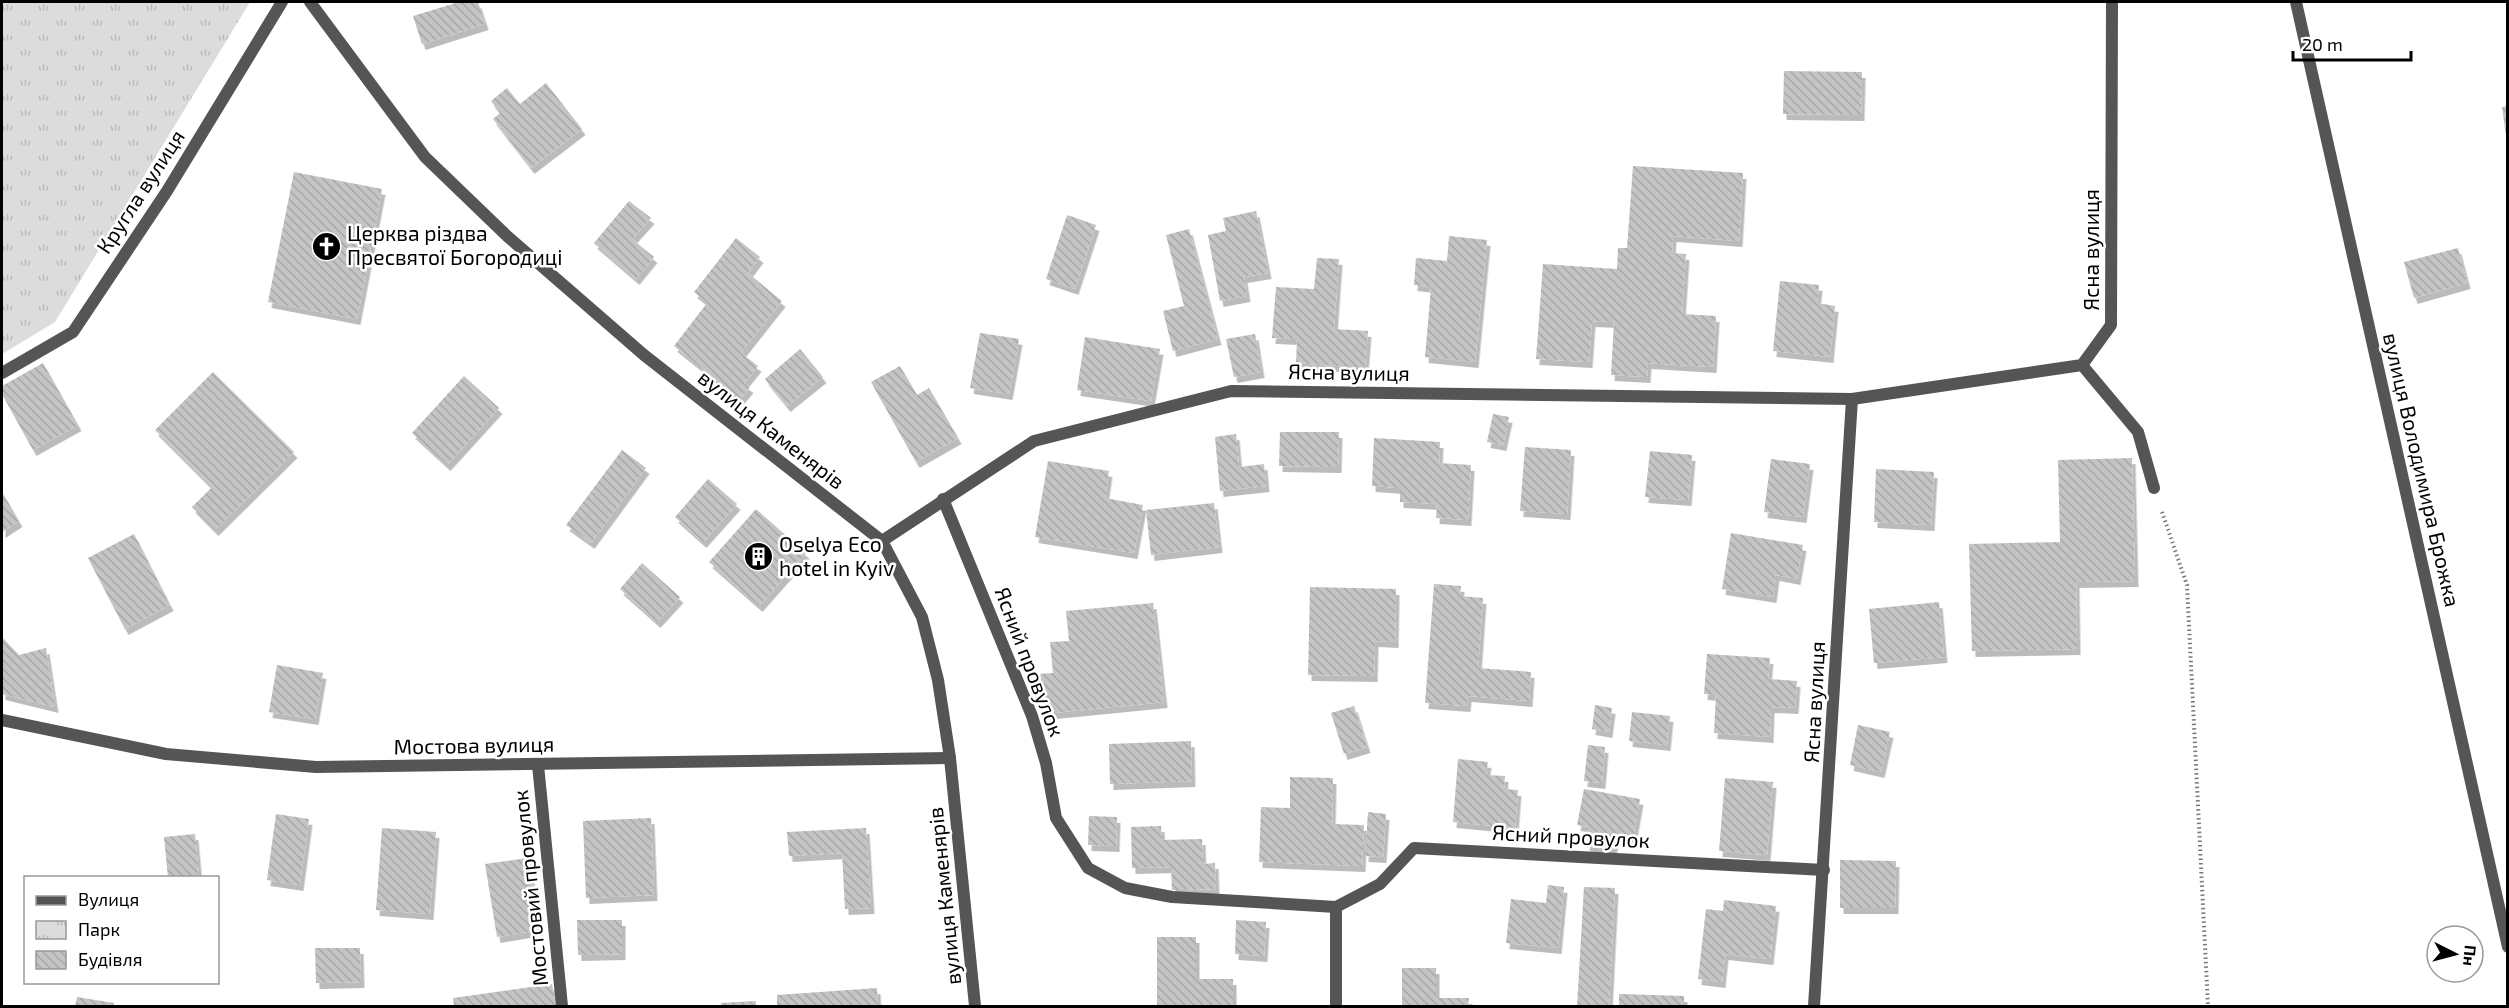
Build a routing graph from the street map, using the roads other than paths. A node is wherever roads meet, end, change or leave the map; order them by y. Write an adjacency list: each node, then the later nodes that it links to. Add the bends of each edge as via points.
1 (282, 2): 6 (street, Кругла вулиця, via 167,191 73,332)
2 (310, 2): 10 (street, вулиця Каменярів, via 425,157 507,236 644,355)
3 (2112, 2): 5 (street, Ясна вулиця, via 2111,325)
4 (2296, 2): 16 (street, вулиця Володимира Брожка)
5 (2082, 365): 7 (street, Ясна вулиця); 8 (street, via 2138,432)
6 (2, 373)
7 (1852, 399): 9 (street, Ясна вулиця, via 1232,391 1034,441); 14 (street, Ясна вулиця)
8 (2154, 488)
9 (943, 499): 10 (street, Ясна вулиця); 15 (street, Ясний провулок, via 1032,716 1056,818 1088,868 1125,888 1172,897)
10 (882, 541): 12 (street, вулиця Каменярів, via 922,617 938,680)
11 (2, 720): 13 (street, Мостова вулиця, via 166,754 316,767)
12 (950, 758): 13 (street, Мостова вулиця); 18 (street, вулиця Каменярів)
13 (538, 765): 17 (street, Мостовий провулок)
14 (1824, 870): 15 (street, Ясний провулок, via 1414,848 1380,884); 20 (street, Ясна вулиця)
15 (1336, 907): 19 (street)
16 (2508, 947)
17 (562, 1006)
18 (975, 1006)
19 (1336, 1006)
20 (1814, 1006)

